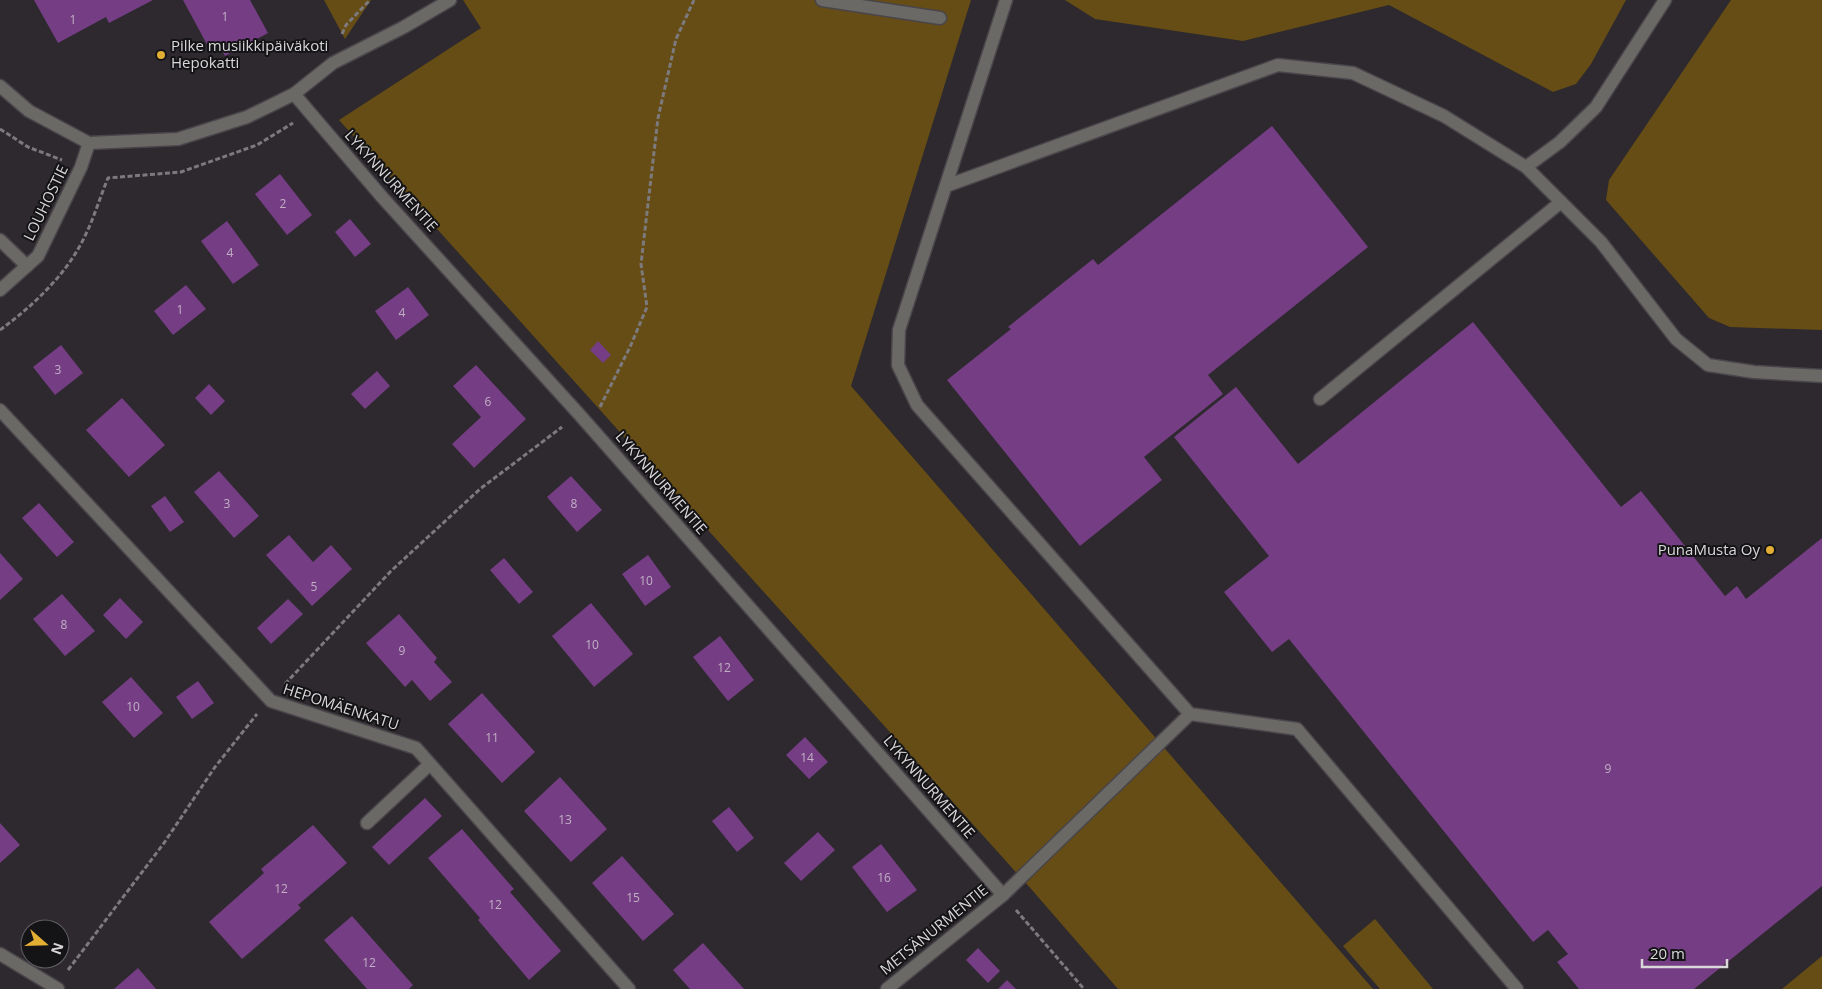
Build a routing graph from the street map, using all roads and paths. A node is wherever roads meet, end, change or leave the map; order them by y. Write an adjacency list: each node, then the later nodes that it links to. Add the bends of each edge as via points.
1 (370, 0): 8 (path, via 346,24)
2 (450, 0): 8 (street)
3 (694, 0): 27 (path, via 676,39 658,118 641,264 647,307)
4 (822, 0): 7 (street)
5 (1006, 0): 17 (street)
6 (1664, 0): 15 (street, via 1596,107 1560,142)
7 (940, 18)
8 (333, 63): 10 (street)
9 (0, 86): 13 (street, via 30,111)
10 (294, 94): 11 (street, LYKYNNURMENTIE); 13 (street, via 247,116 178,139)
11 (309, 113): 16 (path, via 257,145 181,172); 26 (street, LYKYNNURMENTIE)
12 (0, 129): 14 (path, via 28,147)
13 (89, 143): 14 (street, LOUHOSTIE)
14 (81, 167): 16 (path); 20 (street, LOUHOSTIE, via 38,256)
15 (1526, 167): 17 (street, via 1444,116 1354,73 1278,65); 18 (street)
16 (108, 178): 22 (path, via 85,237 61,275)
17 (946, 186): 29 (street, via 899,330 898,365 917,404)
18 (1561, 202): 23 (street, via 1602,242 1676,339 1708,365 1754,372); 24 (street)
19 (0, 240): 20 (street)
20 (27, 266): 21 (street, LOUHOSTIE)
21 (0, 290)
22 (0, 330)
23 (1822, 376)
24 (1320, 399)
25 (0, 410): 28 (street, HEPOMÄENKATU)
26 (578, 413): 27 (street, LYKYNNURMENTIE); 28 (path, via 480,489 391,571)
27 (590, 427): 32 (street, LYKYNNURMENTIE)
28 (271, 701): 30 (street, HEPOMÄENKATU, via 416,748); 34 (path, via 248,723 226,752 164,843)
29 (1190, 714): 32 (street, METSÄNURMENTIE); 39 (street, via 1297,729)
30 (430, 764): 31 (street); 36 (street, HEPOMÄENKATU)
31 (367, 823)
32 (1002, 895): 37 (street, METSÄNURMENTIE); 38 (path)
33 (0, 954): 35 (street)
34 (72, 965)
35 (58, 989)
36 (629, 989)
37 (887, 989)
38 (1084, 989)
39 (1517, 989)

